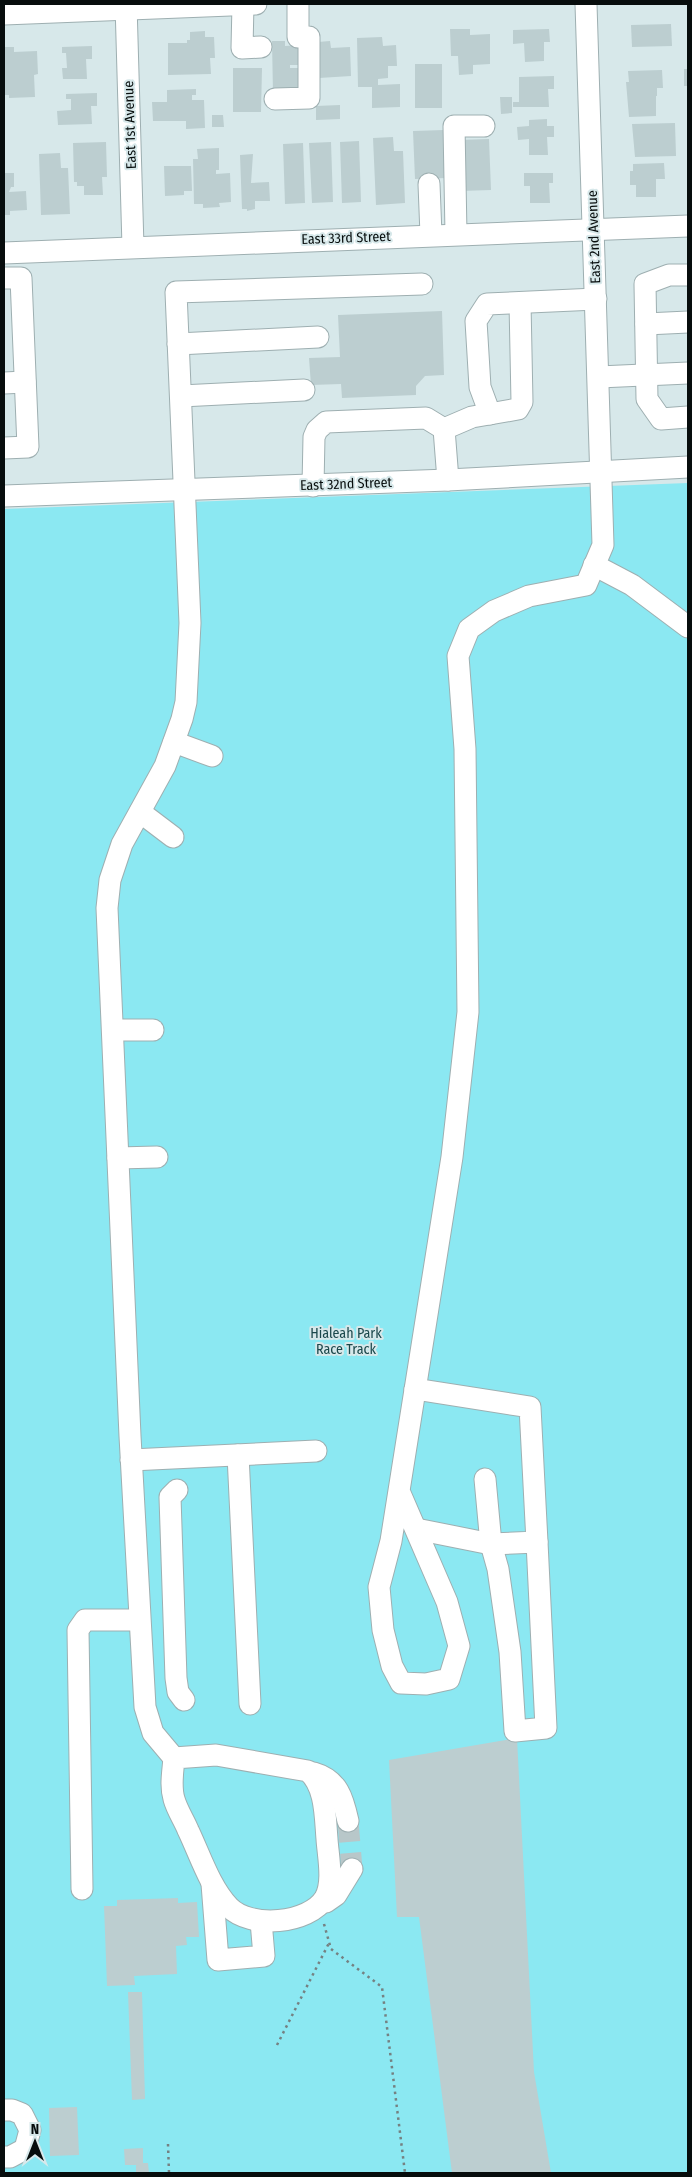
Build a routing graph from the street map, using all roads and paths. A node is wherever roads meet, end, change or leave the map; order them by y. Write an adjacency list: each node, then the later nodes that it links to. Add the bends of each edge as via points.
1 (249, 4): 4 (street); 6 (street, via 242,48)
2 (298, 4): 7 (street, via 298,37 309,37 309,98)
3 (586, 4): 11 (street, East 2nd Avenue)
4 (126, 7): 5 (street); 14 (street, East 1st Avenue)
5 (4, 14)
6 (261, 47)
7 (274, 100)
8 (484, 126): 12 (street, via 454,126)
9 (429, 184): 13 (street)
10 (688, 226): 11 (street, East 33rd Street)
11 (594, 229): 12 (street, East 33rd Street); 19 (street, East 2nd Avenue)
12 (456, 234): 13 (street, East 33rd Street)
13 (431, 235): 14 (street, East 33rd Street)
14 (133, 247): 15 (street, East 33rd Street)
15 (4, 253)
16 (688, 275): 22 (street, via 669,275 645,284)
17 (4, 278): 28 (street, via 21,278)
18 (422, 284): 24 (street, via 176,292)
19 (596, 305): 20 (street); 27 (street, East 2nd Avenue)
20 (520, 308): 32 (street, via 522,402 518,409); 32 (street, via 487,304 476,321 480,387)
21 (688, 322): 22 (street)
22 (646, 324): 26 (street)
23 (318, 337): 24 (street)
24 (178, 344): 31 (street)
25 (688, 373): 26 (street)
26 (646, 375): 27 (street); 33 (street, via 648,399 661,419)
27 (599, 377): 37 (street, East 2nd Avenue)
28 (25, 382): 29 (street); 35 (street, via 28,447)
29 (4, 383)
30 (304, 390): 31 (street)
31 (181, 396): 40 (street)
32 (490, 414): 34 (street, via 472,417)
33 (688, 417)
34 (444, 429): 38 (street); 39 (street, via 426,418 326,422 314,437)
35 (4, 448)
36 (688, 467): 37 (street, East 32nd Street)
37 (602, 470): 38 (street, East 32nd Street); 42 (street, East 2nd Avenue, via 603,545)
38 (448, 480): 39 (street, East 32nd Street)
39 (313, 486): 40 (street, East 32nd Street)
40 (185, 491): 41 (street, East 32nd Street); 44 (street, via 190,623 186,702)
41 (4, 496)
42 (594, 565): 43 (street, via 632,586); 52 (street, East 2nd Avenue, via 586,585 529,596 494,611 469,629 458,656 465,749 468,1012 452,1157)
43 (688, 627)
44 (174, 742): 45 (street); 46 (street)
45 (212, 756)
46 (140, 812): 47 (street); 48 (street, via 122,844 110,880 107,908)
47 (173, 837)
48 (113, 1030): 49 (street); 51 (street)
49 (153, 1030)
50 (158, 1157): 51 (street)
51 (118, 1158): 55 (street)
52 (415, 1389): 58 (street); 60 (street, via 530,1408)
53 (316, 1451): 54 (street)
54 (238, 1455): 55 (street); 64 (street)
55 (131, 1460): 62 (street)
56 (485, 1480): 61 (street)
57 (177, 1490): 63 (street, via 170,1497 172,1574 176,1678 178,1692)
58 (399, 1491): 59 (street); 59 (street, via 380,1587 383,1630 392,1666 401,1683 426,1684 449,1679 459,1646 447,1602)
59 (416, 1529): 61 (street)
60 (537, 1542): 61 (street); 61 (street, via 546,1728 515,1731 510,1652 498,1569)
61 (491, 1544)
62 (139, 1620): 65 (street, via 145,1707 153,1733); 70 (street, via 85,1620 78,1630)
63 (184, 1700)
64 (250, 1704)
65 (174, 1758): 66 (street, via 216,1755); 69 (street, via 174,1799)
66 (308, 1771): 67 (street, via 325,1776 343,1796); 71 (street, via 321,1790 325,1816 330,1882 326,1897)
67 (348, 1821)
68 (352, 1869): 71 (street, via 336,1895)
69 (212, 1882): 72 (street, via 230,1908); 72 (street, via 218,1960 264,1956)
70 (82, 1889)
71 (319, 1906): 72 (street, via 290,1920); 73 (path)
72 (262, 1921)
73 (329, 1942): 74 (path); 79 (path, via 331,1949 382,1987)
74 (277, 2045)
75 (4, 2110): 77 (street, via 22,2114 30,2130 25,2149)
76 (168, 2144): 78 (path)
77 (4, 2157)
78 (170, 2173)
79 (405, 2173)

